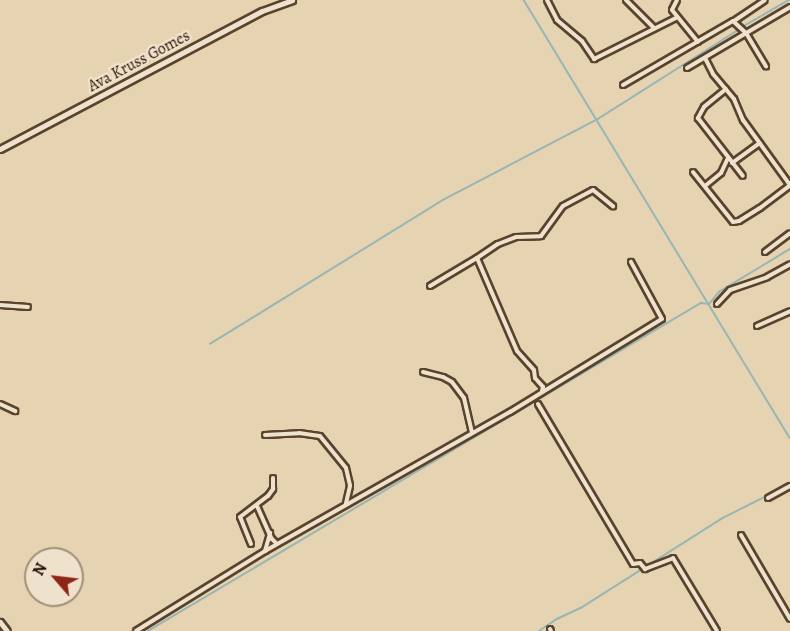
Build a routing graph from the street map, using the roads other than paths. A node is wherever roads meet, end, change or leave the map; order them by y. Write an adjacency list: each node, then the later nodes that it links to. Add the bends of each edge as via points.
1 (292, 0): 18 (street, Ava Kruss Gomes, via 262,11)
2 (547, 0): 9 (street, via 557,20 582,41 594,59)
3 (626, 0): 9 (street)
4 (677, 0): 7 (street, via 672,10)
5 (765, 0): 8 (street)
6 (790, 7): 10 (street)
7 (676, 18): 9 (street); 11 (street)
8 (733, 21): 10 (street); 11 (street)
9 (654, 28)
10 (746, 33): 12 (street); 13 (street)
11 (698, 42): 15 (street)
12 (705, 58): 14 (street); 16 (street)
13 (766, 66)
14 (687, 68)
15 (623, 85)
16 (726, 89): 17 (street); 19 (street, via 698,118)
17 (760, 143): 20 (street); 23 (street)
18 (0, 149)
19 (729, 158): 20 (street); 24 (street, via 721,172)
20 (732, 163): 22 (street)
21 (693, 172): 24 (street)
22 (743, 176)
23 (790, 185): 24 (street, via 733,222)
24 (705, 186)
25 (613, 206): 28 (street, via 593,190 563,206 541,236 516,237)
26 (790, 234): 27 (street)
27 (765, 252)
28 (477, 258): 31 (street); 38 (street, via 518,351 534,370)
29 (631, 262): 38 (street, via 662,319)
30 (790, 264): 33 (street, via 730,290)
31 (430, 286)
32 (0, 304): 34 (street)
33 (717, 304)
34 (28, 307)
35 (790, 310): 36 (street)
36 (757, 326)
37 (423, 372): 42 (street, via 452,382 464,398)
38 (542, 392): 42 (street)
39 (0, 404): 41 (street)
40 (538, 404): 58 (street, via 633,564 640,563 645,569 673,558)
41 (15, 411)
42 (472, 432): 47 (street, via 363,498)
43 (265, 435): 47 (street, via 299,433 322,439 346,468 350,486)
44 (273, 478): 48 (street, via 271,492)
45 (790, 486): 46 (street)
46 (768, 498)
47 (346, 504): 52 (street)
48 (257, 506): 49 (street); 51 (street, via 240,517)
49 (270, 532): 52 (street); 53 (street)
50 (741, 535): 54 (street)
51 (251, 544)
52 (277, 544): 53 (street)
53 (264, 551): 57 (street)
54 (790, 619)
55 (0, 622): 56 (street)
56 (7, 631)
57 (136, 631)
58 (717, 631)

